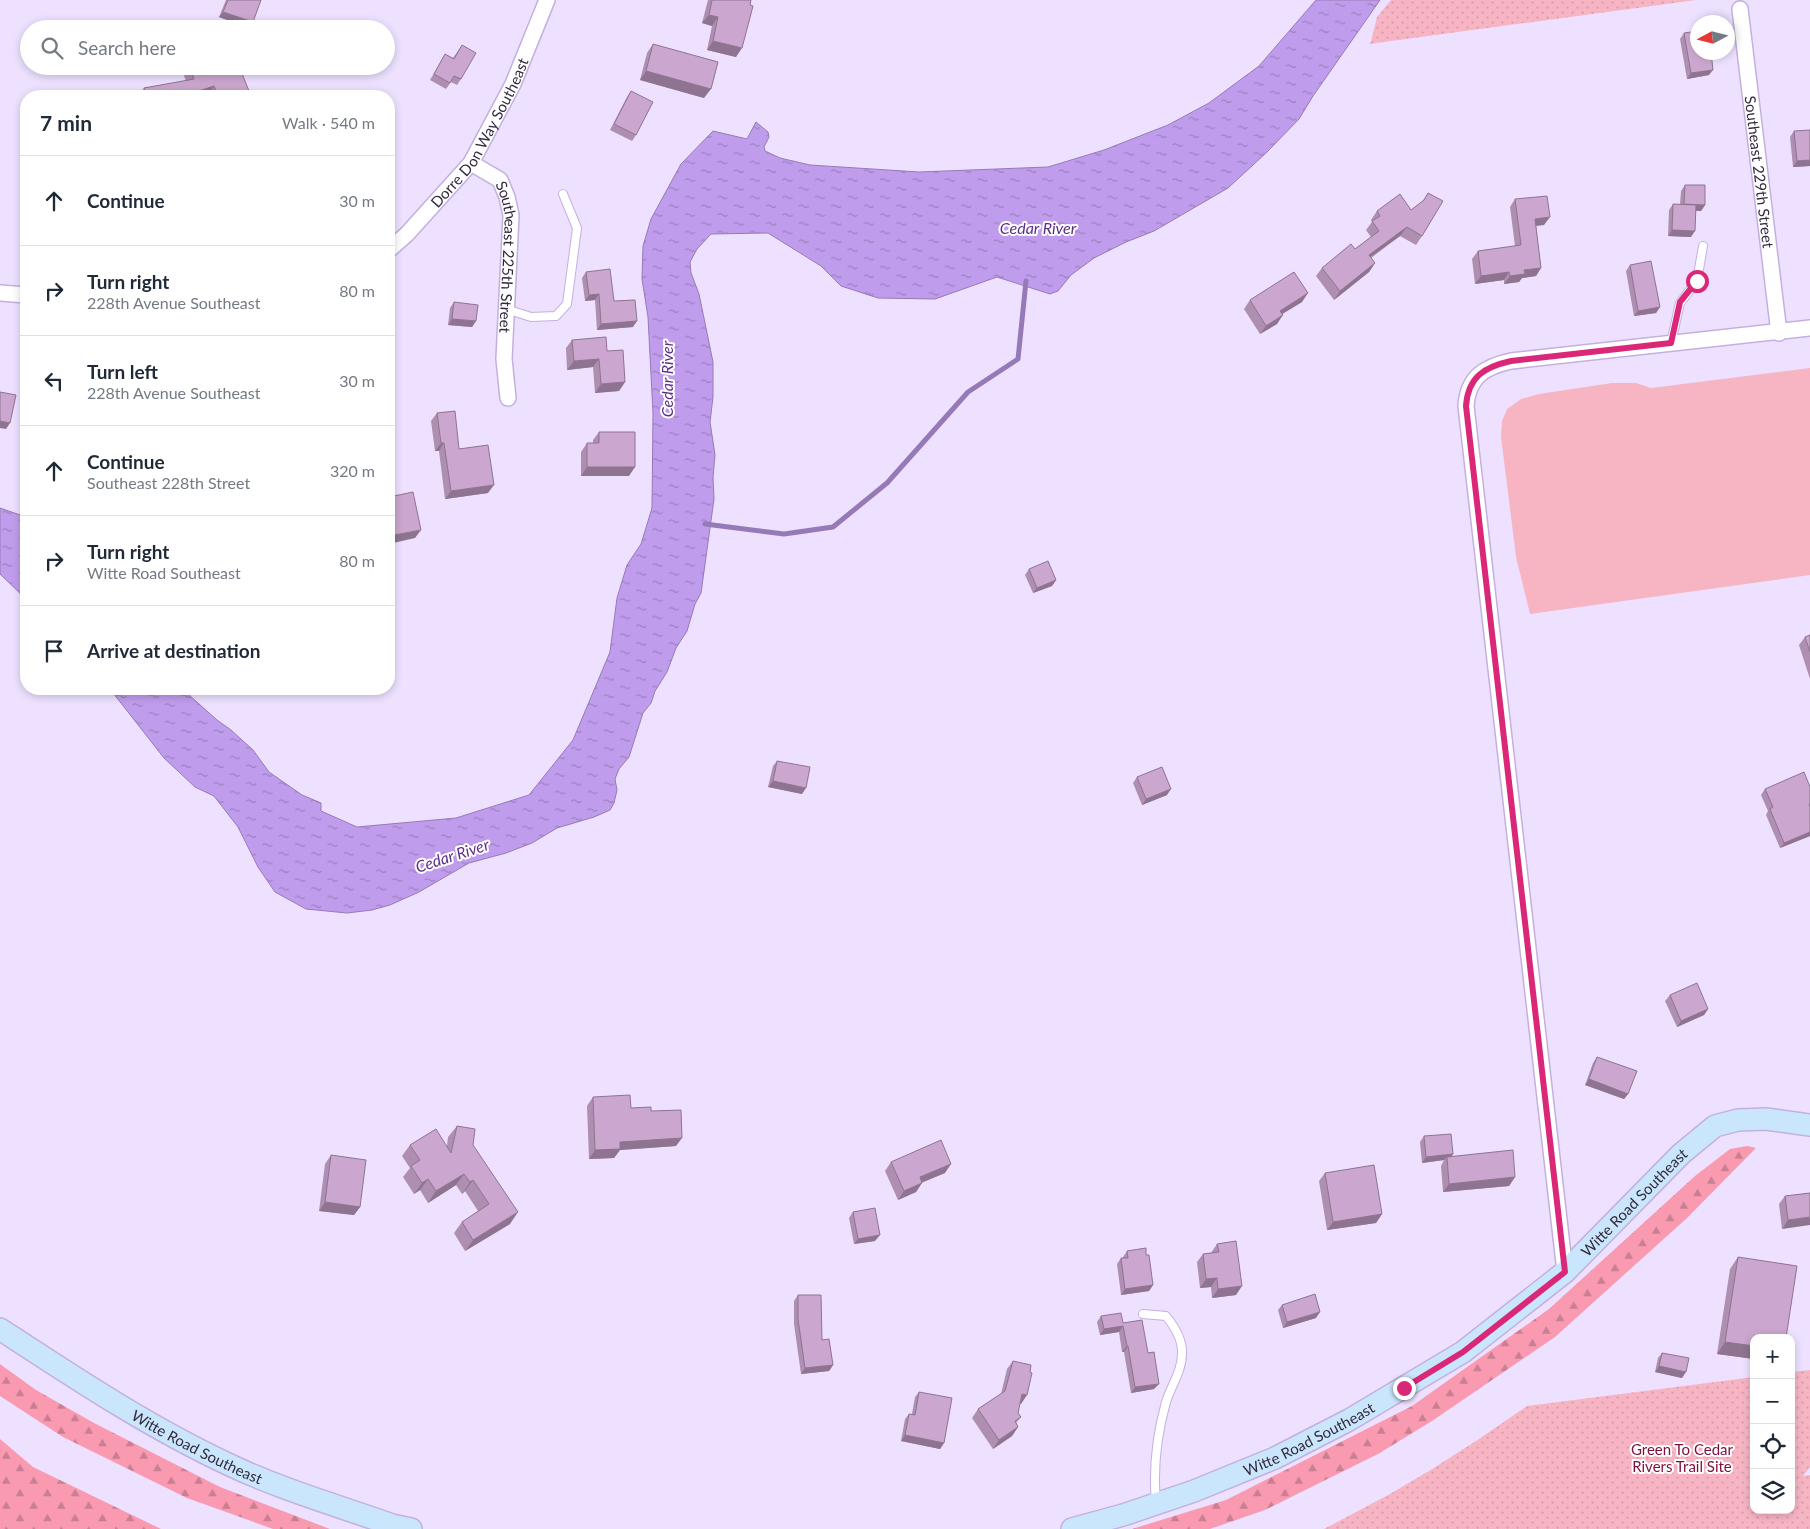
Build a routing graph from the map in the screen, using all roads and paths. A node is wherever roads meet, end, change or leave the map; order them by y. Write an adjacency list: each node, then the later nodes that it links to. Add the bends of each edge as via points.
1 (547, 0): 3 (street, Dorre Don Way Southeast, via 512,84)
2 (1740, 9): 11 (street, Southeast 229th Street)
3 (471, 164): 5 (street, Dorre Don Way Southeast); 9 (street, Southeast 225th Street, via 500,180 511,215)
4 (563, 194): 9 (lane, via 577,228 567,304 556,316 531,317)
5 (395, 245)
6 (1703, 246): 12 (lane, via 1697,281 1680,302)
7 (0, 294): 8 (street)
8 (20, 295)
9 (506, 309): 13 (street, Southeast 225th Street, via 504,359)
10 (1810, 328): 11 (street)
11 (1779, 333): 12 (street)
12 (1671, 343): 15 (street, via 1493,365 1477,376 1466,398)
13 (508, 398)
14 (1810, 1125): 15 (street, Witte Road Southeast, via 1766,1119 1738,1120 1714,1126 1681,1154)
15 (1565, 1272): 18 (street, Witte Road Southeast, via 1463,1352 1349,1420 1275,1458)
16 (1144, 1314): 18 (lane, via 1166,1316 1175,1327 1182,1354 1161,1427 1155,1466)
17 (0, 1329): 19 (street, Witte Road Southeast, via 92,1389 232,1466 266,1481)
18 (1156, 1504): 20 (street, Witte Road Southeast)
19 (411, 1529)
20 (1072, 1529)

